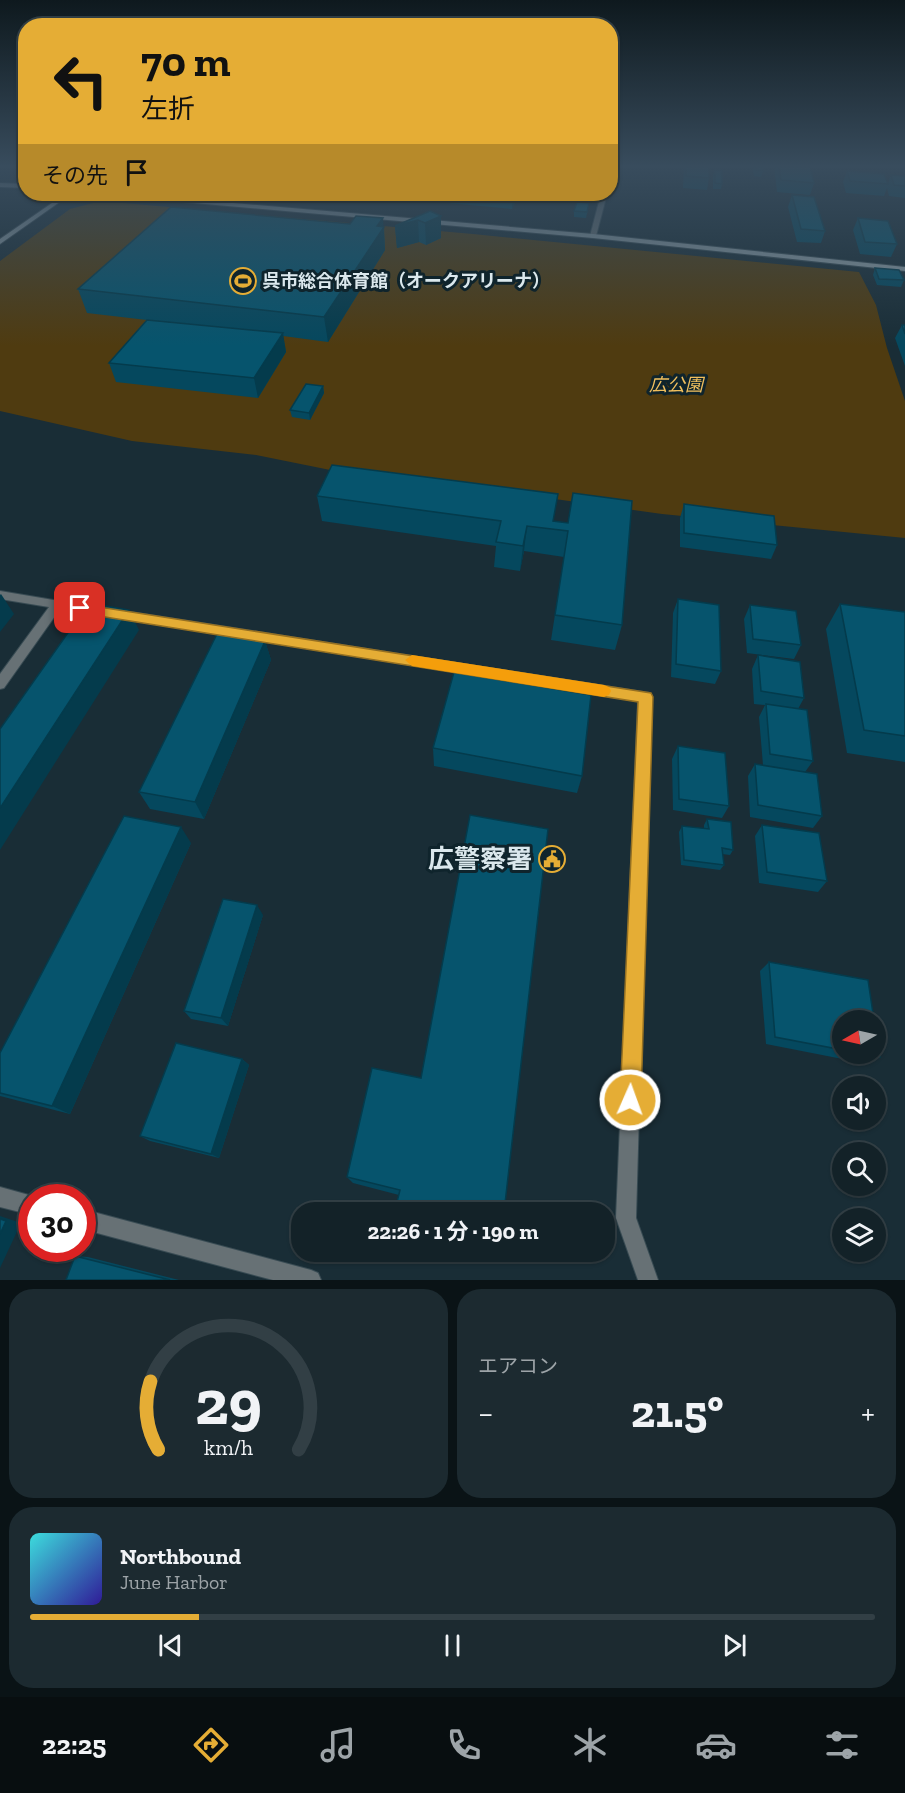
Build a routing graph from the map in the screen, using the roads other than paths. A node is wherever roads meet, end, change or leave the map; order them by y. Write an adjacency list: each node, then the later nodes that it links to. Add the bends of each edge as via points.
1 (23, 226): 5 (street)
2 (476, 226): 4 (street)
3 (596, 226): 4 (street)
4 (593, 236): 6 (street)
5 (0, 242)
6 (905, 269)
7 (0, 595): 8 (street)
8 (57, 605): 9 (street); 14 (street, via 645,697 626,1218)
9 (0, 684)
10 (0, 1197): 11 (street)
11 (18, 1202)
12 (96, 1223): 13 (street)
13 (311, 1280)
14 (648, 1280)

